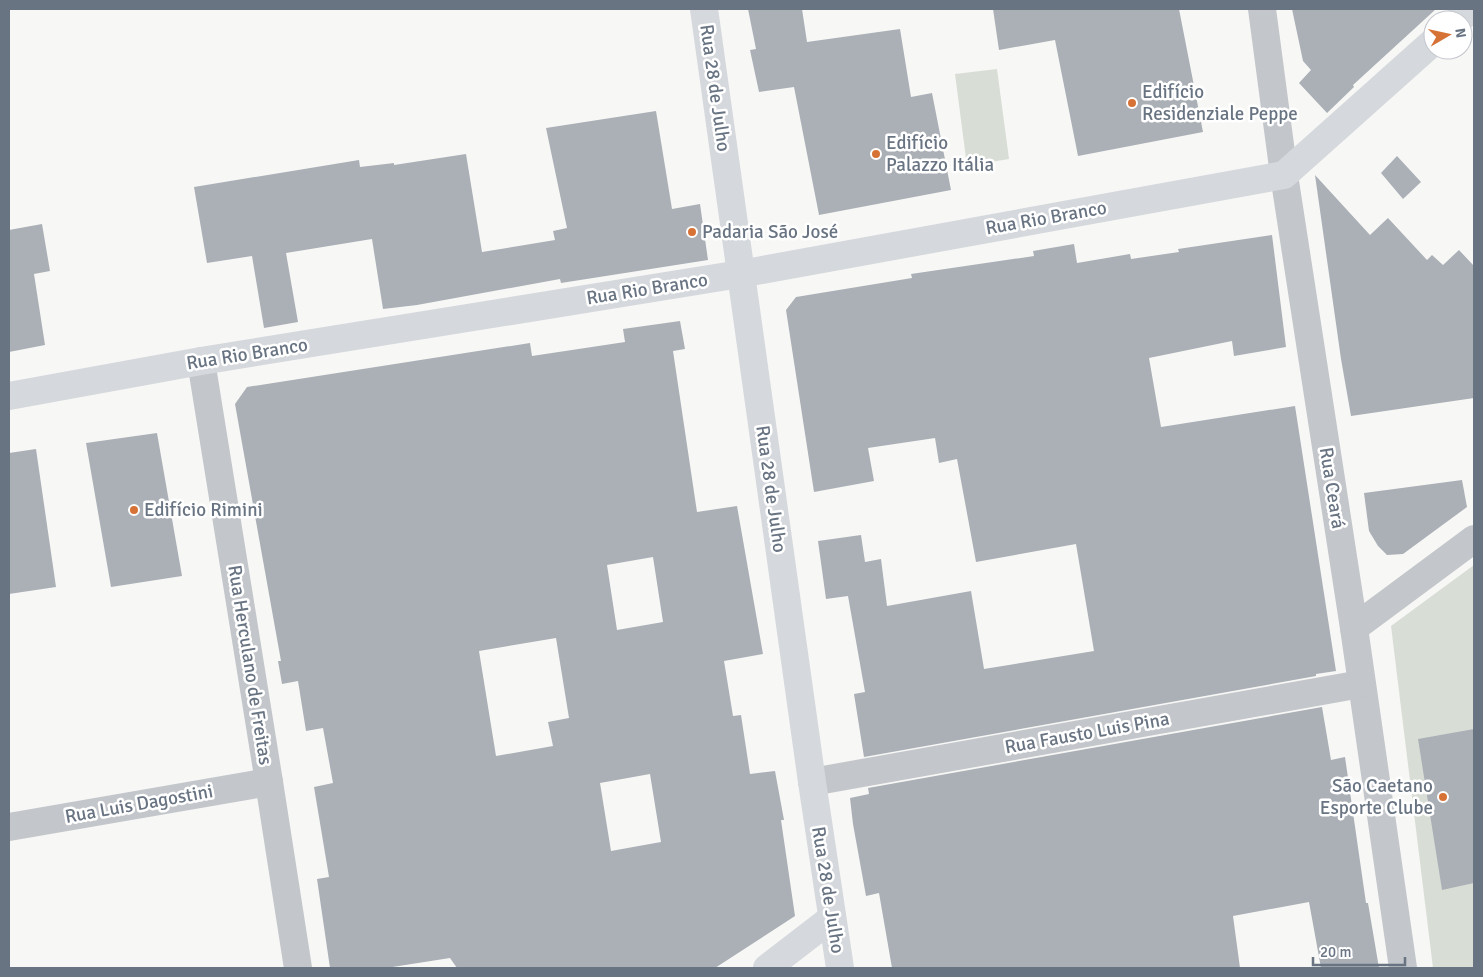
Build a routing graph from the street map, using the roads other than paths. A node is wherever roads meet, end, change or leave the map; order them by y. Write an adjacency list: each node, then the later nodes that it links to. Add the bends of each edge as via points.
1 (704, 9): 5 (street, Rua 28 de Julho)
2 (1262, 9): 4 (street, Rua Ceará)
3 (1423, 51): 4 (street)
4 (1284, 175): 5 (street, Rua Rio Branco); 9 (street, Rua Ceará)
5 (740, 274): 6 (street, Rua Rio Branco); 12 (street, Rua 28 de Julho)
6 (201, 361): 7 (street, Rua Rio Branco); 11 (street, Rua Herculano de Freitas)
7 (9, 396)
8 (1474, 539): 9 (street)
9 (1354, 628): 10 (street, Rua Ceará)
10 (1361, 684): 12 (street, Rua Fausto Luis Pina); 18 (street, Rua Ceará)
11 (269, 782): 13 (street, Rua Luis Dagostini); 16 (street, Rua Herculano de Freitas)
12 (812, 782): 14 (street, Rua 28 de Julho)
13 (9, 827)
14 (832, 918): 15 (street, Rua 28 de Julho); 17 (street)
15 (838, 959)
16 (298, 968)
17 (767, 968)
18 (1402, 968)

